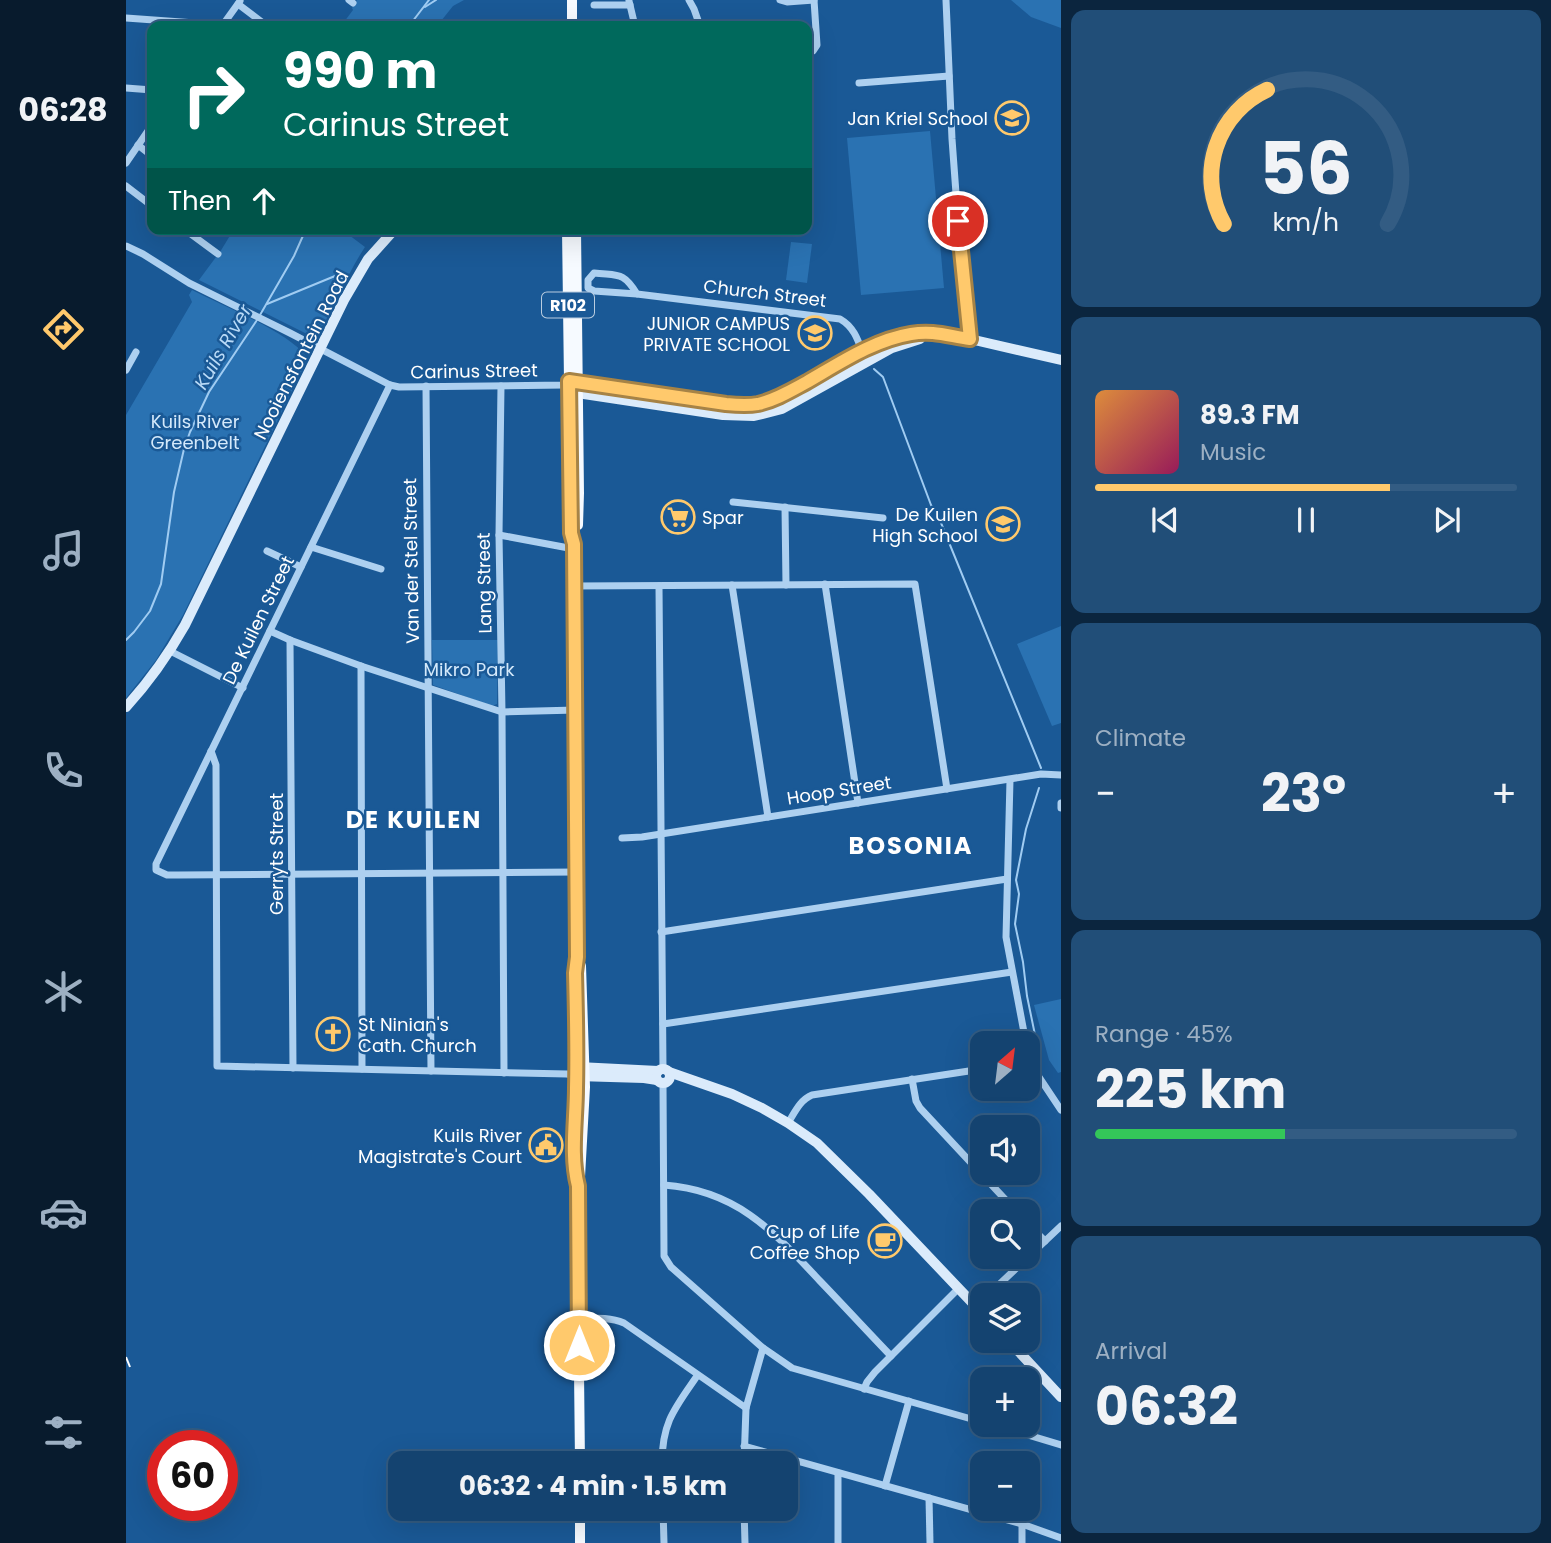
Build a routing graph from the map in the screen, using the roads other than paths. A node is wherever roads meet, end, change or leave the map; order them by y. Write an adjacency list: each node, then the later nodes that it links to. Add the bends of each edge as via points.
1 (565, 0): 14 (main road)
2 (572, 0): 15 (main road)
3 (689, 0): 17 (street)
4 (779, 0): 5 (street)
5 (814, 0): 18 (street, via 817,45)
6 (946, 0): 19 (street)
7 (239, 2): 12 (street); 13 (street)
8 (629, 2): 9 (street); 16 (street)
9 (594, 5)
10 (126, 18): 11 (street)
11 (162, 21)
12 (226, 21)
13 (261, 21)
14 (565, 21)
15 (572, 21)
16 (634, 21)
17 (699, 21)
18 (812, 50)
19 (949, 76): 20 (street); 39 (street)
20 (859, 82)
21 (126, 88): 22 (street)
22 (147, 90)
23 (147, 132): 24 (street)
24 (138, 145): 25 (street); 26 (street)
25 (147, 152)
26 (127, 161)
27 (126, 186): 28 (street)
28 (147, 202)
29 (192, 235): 34 (street)
30 (389, 235): 40 (street, Nooiensfontein Road, via 360,272)
31 (567, 235): 49 (main road, R102)
32 (576, 235): 35 (main road, R102)
33 (126, 246): 40 (street, Carinus Street, via 189,284)
34 (218, 254)
35 (576, 262): 36 (street, Church Street); 49 (main road, R102)
36 (594, 273): 37 (street, Church Street, via 625,278); 37 (street, Church Street, via 587,285 594,291)
37 (637, 294): 41 (street, Church Street, via 840,319 851,327)
38 (952, 337): 39 (street); 41 (street, via 910,334); 44 (street, via 909,341)
39 (970, 339): 43 (street)
40 (319, 348): 46 (street, Carinus Street); 66 (street, Nooiensfontein Road)
41 (862, 351): 44 (street, Church Street); 49 (street, Carinus Street, via 782,395 756,404)
42 (136, 352): 45 (street)
43 (1061, 360)
44 (865, 362): 49 (street, Carinus Street, via 782,408 746,417 644,404)
45 (126, 370)
46 (390, 385): 47 (street, Carinus Street); 54 (street, De Kuilen Street)
47 (426, 386): 48 (street, Carinus Street); 69 (street, Van der Stel Street)
48 (500, 386): 49 (street, Carinus Street); 53 (street, Lang Street)
49 (572, 386): 55 (main road, R102, via 579,493)
50 (733, 502): 51 (street)
51 (785, 507): 52 (street); 61 (street)
52 (883, 518)
53 (499, 535): 55 (street); 72 (street, Lang Street)
54 (311, 547): 57 (street, De Kuilen Street); 58 (street)
55 (574, 547): 62 (main road, R102)
56 (267, 551): 57 (street)
57 (301, 567): 64 (street, De Kuilen Street)
58 (382, 569)
59 (825, 584): 61 (street); 76 (street, via 915,584); 77 (street)
60 (732, 585): 61 (street); 63 (street); 78 (street)
61 (786, 585)
62 (574, 586): 63 (street); 71 (main road, R102)
63 (659, 586): 79 (street)
64 (270, 631): 65 (street); 68 (street, De Kuilen Street)
65 (290, 640): 67 (street); 84 (street, Gerryts Street)
66 (170, 651): 68 (street); 70 (street, Nooiensfontein Road)
67 (361, 666): 69 (street); 85 (street)
68 (243, 688): 73 (street, De Kuilen Street)
69 (429, 688): 72 (street); 82 (street, Van der Stel Street)
70 (126, 707)
71 (576, 710): 72 (street); 81 (main road, R102)
72 (502, 712): 83 (street, Lang Street)
73 (211, 751): 86 (street, via 216,765); 86 (street, De Kuilen Street, via 156,870 167,875)
74 (1061, 775): 75 (street, Hoop Street)
75 (1010, 780): 76 (street, Hoop Street); 87 (street)
76 (947, 789): 77 (street, Hoop Street)
77 (858, 803): 78 (street, Hoop Street)
78 (768, 817): 79 (street, Hoop Street)
79 (661, 833): 80 (street, Hoop Street); 88 (street)
80 (622, 838)
81 (577, 872): 83 (street); 96 (main road, R102, via 577,957 583,989)
82 (430, 874): 83 (street); 85 (street); 94 (street, Van der Stel Street)
83 (502, 874): 97 (street, Lang Street)
84 (291, 875): 85 (street); 86 (street); 92 (street, Gerryts Street)
85 (360, 875): 93 (street)
86 (217, 876): 92 (street, via 217,1066)
87 (1007, 879): 88 (street); 89 (street, via 1006,937)
88 (662, 932): 90 (street)
89 (1012, 972): 90 (street); 91 (street)
90 (663, 1024): 98 (street)
91 (1024, 1031)
92 (293, 1068): 93 (street)
93 (362, 1069): 94 (street)
94 (431, 1071): 97 (street)
95 (970, 1071): 100 (street)
96 (578, 1072): 97 (street); 98 (street); 111 (main road, R102, via 574,1160)
97 (504, 1073)
98 (663, 1076): 102 (street, via 732,1094); 103 (street)
99 (1040, 1078): 101 (street)
100 (912, 1079): 102 (street, via 806,1097); 104 (street, via 920,1108)
101 (1061, 1110)
102 (788, 1123): 109 (street, via 851,1175)
103 (664, 1185): 112 (street, via 666,1261); 114 (street, via 690,1187 753,1216)
104 (1005, 1199)
105 (1061, 1226): 107 (street)
106 (1040, 1236): 107 (street)
107 (1045, 1241): 108 (street)
108 (1001, 1283)
109 (959, 1289): 110 (street); 114 (street)
110 (970, 1298)
111 (578, 1318): 115 (street, via 624,1323); 124 (main road, R102)
112 (763, 1348): 116 (street, via 792,1368); 119 (street)
113 (1020, 1353): 117 (street)
114 (891, 1356): 116 (street)
115 (697, 1376): 119 (street); 125 (street, via 674,1408)
116 (864, 1389): 118 (street)
117 (1061, 1397)
118 (909, 1401): 120 (street); 128 (street)
119 (746, 1408): 123 (street)
120 (970, 1419)
121 (1035, 1437): 122 (street)
122 (1061, 1445)
123 (744, 1446): 126 (street); 127 (street)
124 (580, 1451)
125 (662, 1451)
126 (744, 1451)
127 (838, 1473): 128 (street); 138 (street)
128 (885, 1486): 129 (street)
129 (929, 1499): 133 (street); 139 (street)
130 (580, 1521): 135 (main road)
131 (663, 1521): 136 (street)
132 (744, 1521): 137 (street)
133 (1022, 1524): 134 (street); 140 (street)
134 (1061, 1538)
135 (580, 1543)
136 (663, 1543)
137 (745, 1543)
138 (838, 1543)
139 (930, 1543)
140 (1022, 1543)

